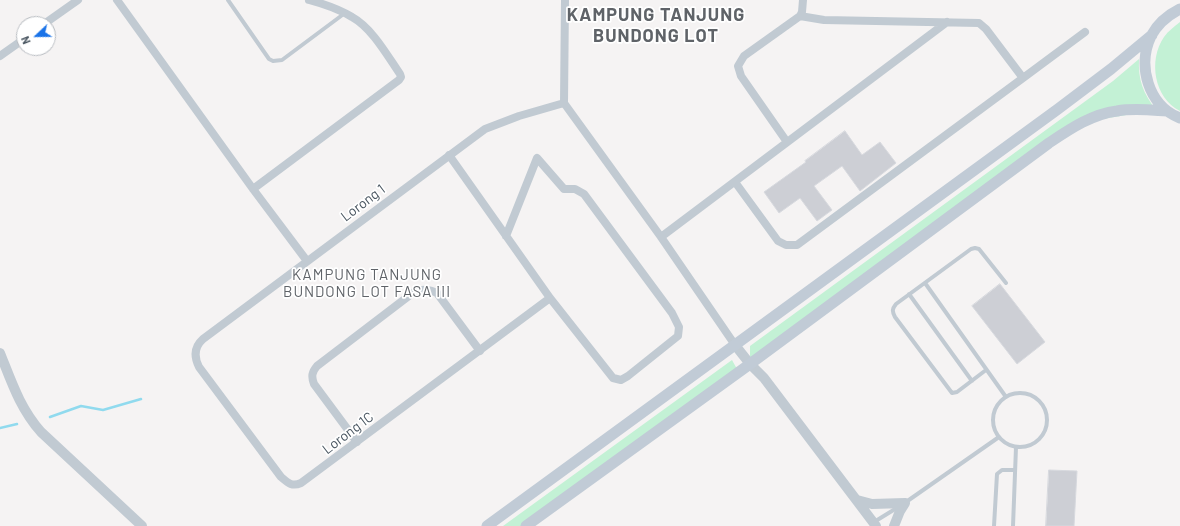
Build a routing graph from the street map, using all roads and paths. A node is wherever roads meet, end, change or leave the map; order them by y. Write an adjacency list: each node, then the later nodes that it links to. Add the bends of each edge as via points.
1 (78, 0): 9 (street)
2 (117, 0): 23 (street)
3 (228, 0): 8 (lane, via 269,59 273,61 282,60)
4 (309, 0): 8 (street)
5 (565, 0): 17 (street)
6 (803, 0): 10 (street)
7 (1180, 9): 13 (main road, via 1170,14)
8 (345, 13): 23 (street, via 354,17 368,30 401,79)
9 (55, 16)
10 (800, 16): 11 (street, via 824,20); 20 (street, via 744,56 738,66 741,76)
11 (947, 22): 16 (street, via 983,26); 20 (street)
12 (1085, 32): 16 (street)
13 (1152, 35): 18 (main road, via 1145,57 1147,81 1158,102); 31 (main road, via 1090,85)
14 (16, 45): 15 (street)
15 (0, 56)
16 (1023, 78): 22 (street, via 797,245 786,245 778,241)
17 (564, 103): 21 (street, Lorong 1, via 484,129); 25 (street)
18 (1167, 111): 19 (main road); 35 (main road, via 1116,111 1093,117 1071,129)
19 (1180, 118)
20 (787, 142): 22 (street)
21 (449, 155): 24 (street); 26 (street, Lorong 1)
22 (735, 182): 25 (street)
23 (253, 190): 26 (street)
24 (506, 236): 30 (street); 30 (street, via 537,158 564,189 575,189 584,194 672,313 678,323 678,336 628,376 618,380 610,375)
25 (661, 237): 31 (street)
26 (307, 261): 34 (street, Lorong 1, via 203,339)
27 (925, 284): 28 (lane, via 970,249 975,248 981,251); 29 (lane); 36 (lane)
28 (1006, 284)
29 (909, 294): 37 (lane); 37 (lane, via 893,307 895,317 952,392 957,392)
30 (550, 298): 32 (street, Lorong 1C)
31 (735, 345): 35 (street); 47 (main road)
32 (480, 351): 40 (street, Lorong 1C); 40 (street, via 437,293 426,290 414,292 317,366 313,372 314,384)
33 (0, 354): 46 (street, via 20,403 33,423)
34 (195, 354): 40 (street, Lorong 1C, via 199,367 282,477 290,484 301,483)
35 (750, 364): 43 (street, via 764,378); 48 (main road)
36 (986, 370): 37 (lane); 38 (lane)
37 (972, 381)
38 (1006, 398): 39 (lane, via 997,406 994,414 993,423); 41 (lane, via 1015,394 1029,396 1040,404 1046,417 1044,431 1040,437 1029,445)
39 (999, 437): 41 (lane, via 1008,445); 44 (lane)
40 (358, 442)
41 (1016, 447): 42 (lane)
42 (1015, 470): 50 (lane, via 1002,470 997,474); 51 (lane)
43 (857, 500): 44 (street, via 872,504); 45 (street)
44 (905, 503): 45 (lane); 49 (street)
45 (875, 524)
46 (142, 526)
47 (487, 526)
48 (526, 526)
49 (894, 526)
50 (994, 526)
51 (1013, 526)

